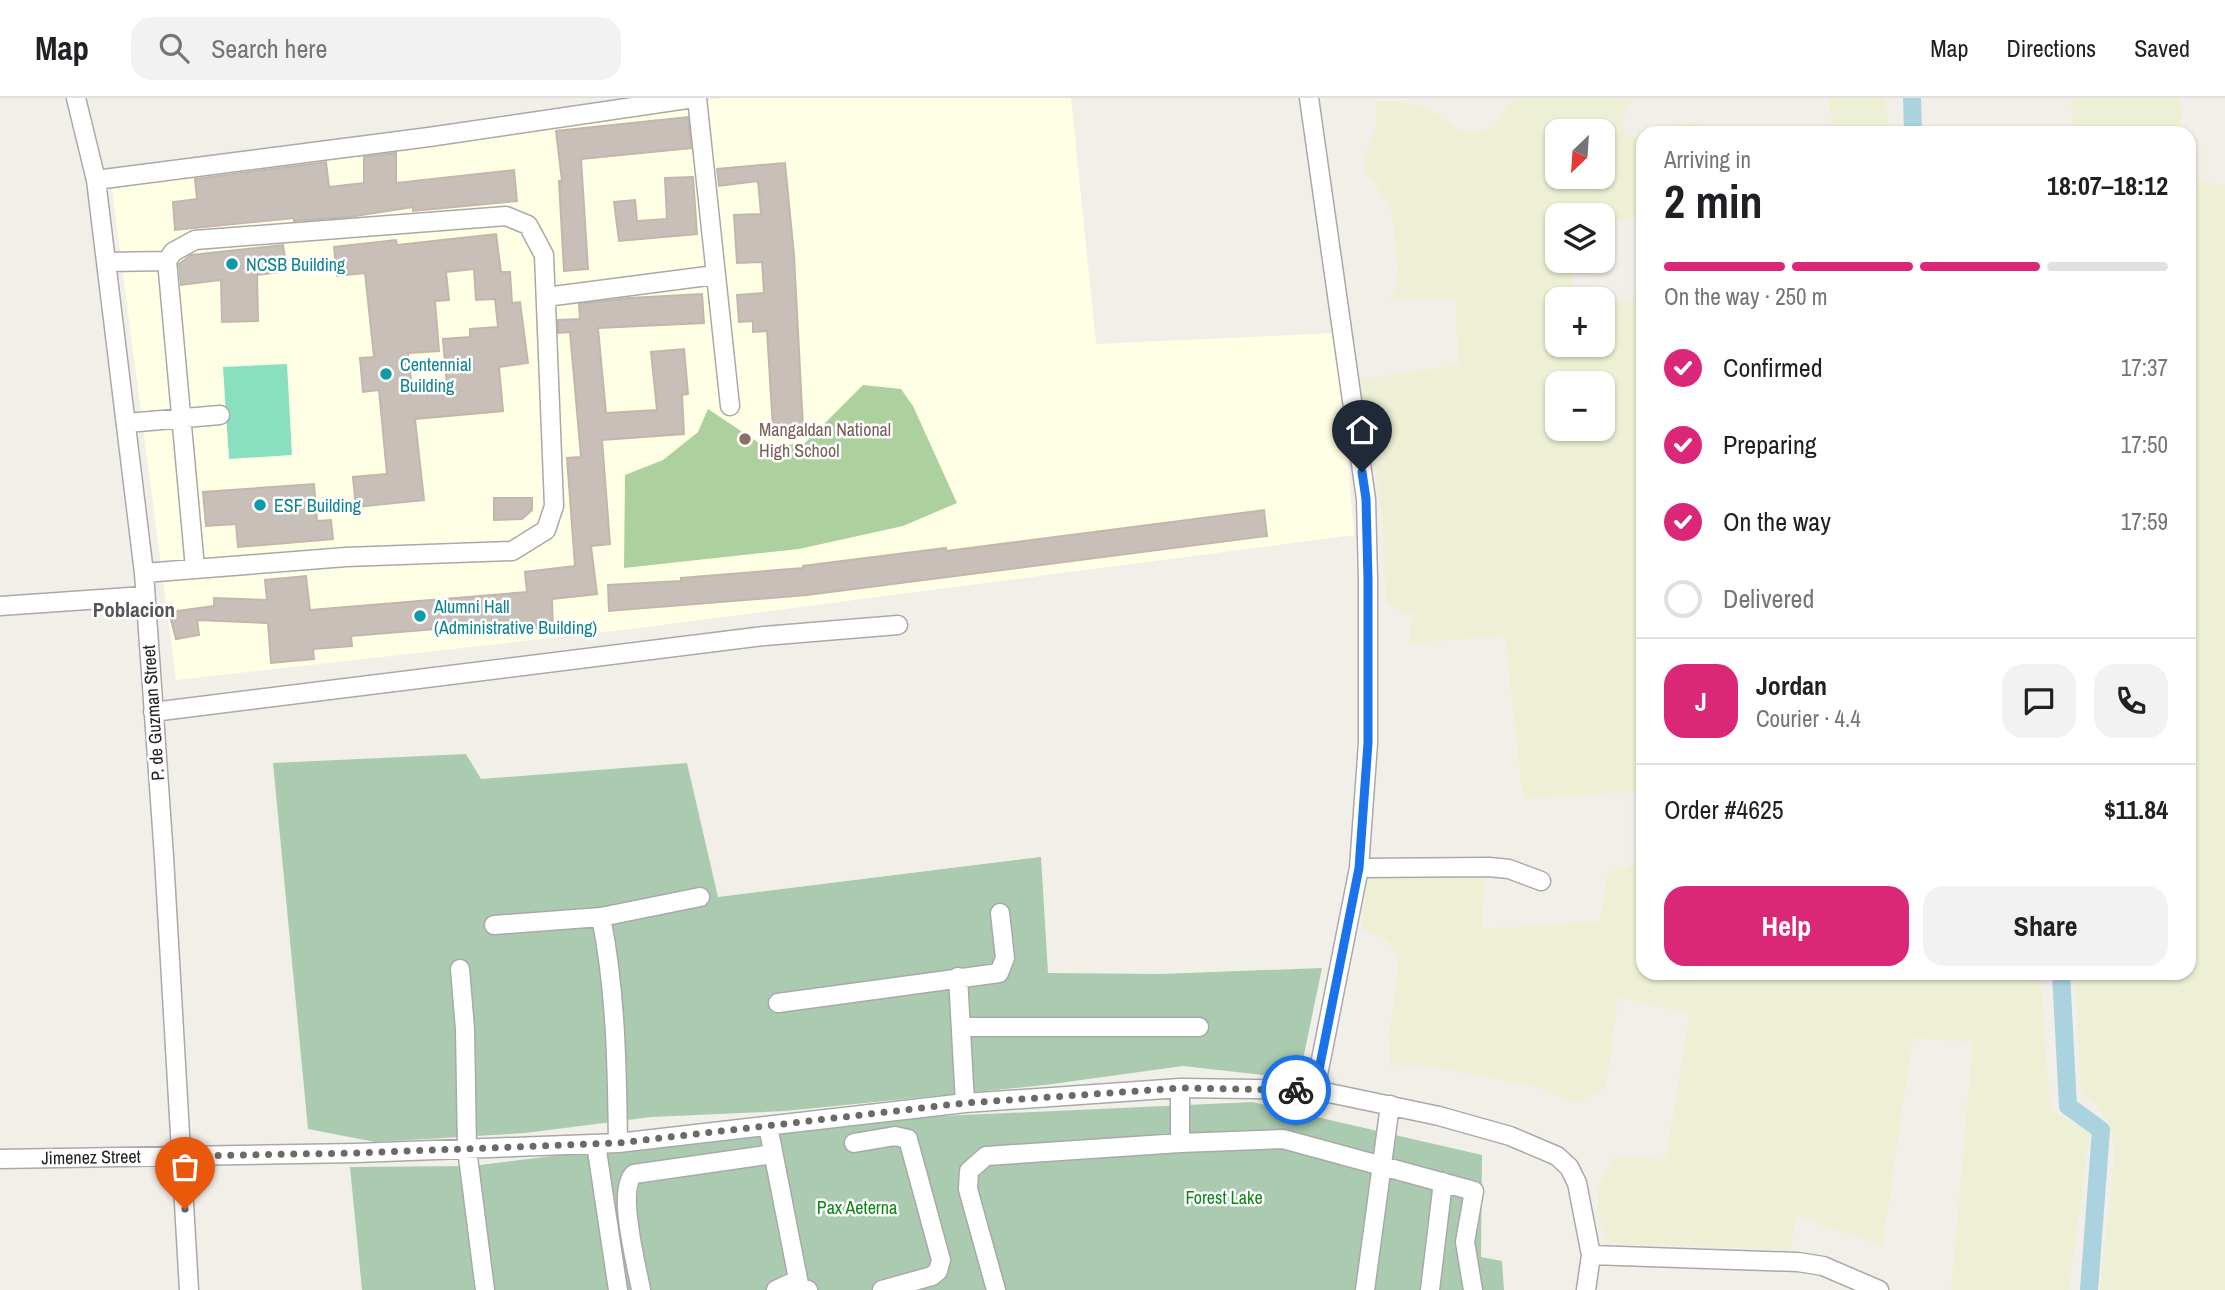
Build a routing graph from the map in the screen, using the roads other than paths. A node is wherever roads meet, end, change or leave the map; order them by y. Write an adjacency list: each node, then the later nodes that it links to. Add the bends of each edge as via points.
1 (76, 98): 4 (street, P. de Guzman Street)
2 (696, 98): 4 (street); 7 (street)
3 (1309, 98): 19 (street, via 1366,499 1368,743)
4 (96, 180): 6 (street, P. de Guzman Street)
5 (167, 261): 6 (street); 8 (street, via 173,252 195,240 506,216 527,225 544,256); 11 (street)
6 (107, 262): 12 (street, P. de Guzman Street)
7 (715, 275): 8 (street); 9 (street)
8 (546, 297): 13 (street, via 554,506 546,530 512,551)
9 (730, 405)
10 (220, 415): 11 (street)
11 (182, 418): 12 (street); 13 (street)
12 (127, 423): 14 (street, P. de Guzman Street)
13 (195, 568): 14 (street)
14 (144, 573): 15 (street, P. de Guzman Street)
15 (144, 597): 16 (street); 18 (street, P. de Guzman Street)
16 (0, 606)
17 (898, 625): 18 (street, via 764,636)
18 (153, 712): 41 (street, P. de Guzman Street)
19 (1359, 868): 20 (street, via 1489,867); 31 (street)
20 (1541, 881)
21 (700, 897): 23 (street)
22 (1000, 913): 26 (street, via 1005,958 999,973)
23 (601, 917): 24 (street); 35 (street, via 617,1062)
24 (494, 925)
25 (460, 969): 39 (street)
26 (958, 977): 27 (street); 28 (street)
27 (778, 1003)
28 (961, 1027): 29 (street); 32 (street)
29 (1199, 1027)
30 (1180, 1088): 31 (street, Jimenez Street); 32 (street, Jimenez Street); 37 (street)
31 (1315, 1090): 33 (street, Jimenez Street)
32 (965, 1103): 34 (street, Jimenez Street)
33 (1390, 1105): 43 (street); 45 (street, Jimenez Street, via 1510,1136 1557,1156 1577,1183)
34 (768, 1126): 35 (street, Jimenez Street); 40 (street)
35 (618, 1143): 38 (street, Jimenez Street)
36 (854, 1143): 52 (street, via 895,1136 908,1139 941,1260 932,1276)
37 (1180, 1143): 43 (street, via 1283,1139); 53 (street, via 986,1156 969,1171 968,1189)
38 (596, 1144): 39 (street, Jimenez Street); 49 (street)
39 (467, 1149): 41 (street, Jimenez Street); 48 (street)
40 (773, 1154): 46 (street); 50 (street, via 630,1177 625,1195)
41 (183, 1156): 42 (street, Jimenez Street); 47 (street, P. de Guzman Street)
42 (0, 1159)
43 (1380, 1167): 44 (street); 54 (street)
44 (1443, 1182): 55 (street); 56 (street, via 1474,1191 1465,1242)
45 (1591, 1255): 57 (street, Jimenez Street); 58 (street, via 1798,1262 1824,1266)
46 (804, 1287): 51 (street, via 784,1284)
47 (189, 1290)
48 (485, 1290)
49 (618, 1290)
50 (641, 1290)
51 (776, 1290)
52 (882, 1290)
53 (996, 1290)
54 (1365, 1290)
55 (1430, 1290)
56 (1473, 1290)
57 (1586, 1290)
58 (1879, 1290)

